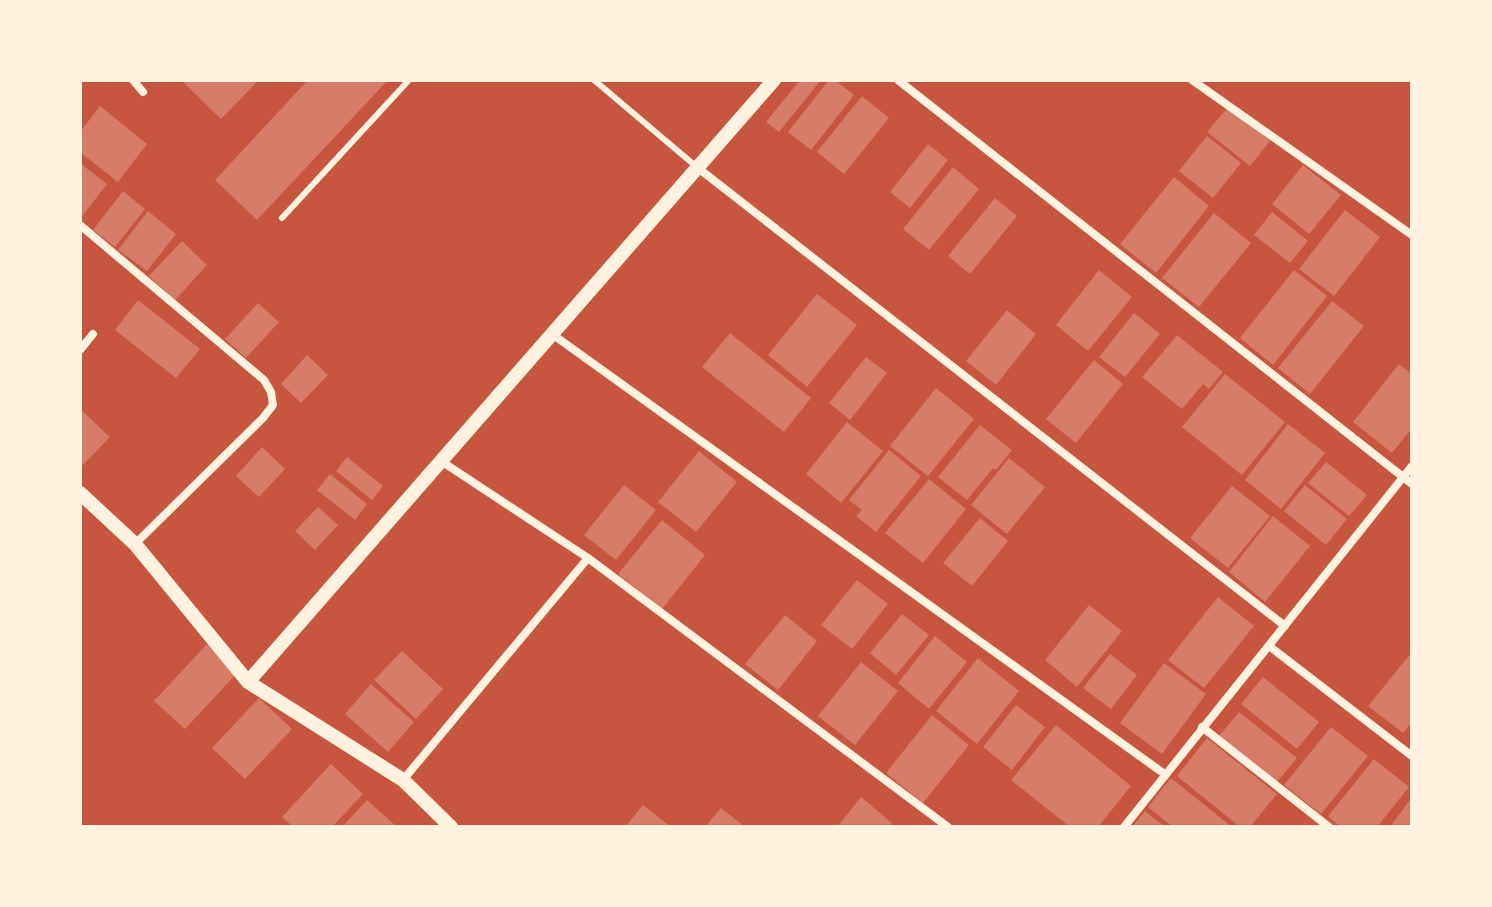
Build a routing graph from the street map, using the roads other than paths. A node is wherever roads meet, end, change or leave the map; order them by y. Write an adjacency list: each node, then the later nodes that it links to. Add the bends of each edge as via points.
1 (133, 80): 7 (street)
2 (409, 80): 9 (lane)
3 (594, 80): 8 (lane)
4 (774, 80): 8 (street)
5 (898, 80): 17 (street)
6 (1192, 80): 11 (street)
7 (143, 92)
8 (698, 168): 12 (street); 22 (street)
9 (282, 218)
10 (80, 225): 20 (street, via 264,380 271,392 273,405 263,418)
11 (1412, 235)
12 (551, 333): 15 (street); 27 (street)
13 (93, 334): 14 (street)
14 (80, 350)
15 (440, 461): 21 (street); 24 (street)
16 (1412, 466): 17 (street)
17 (1403, 476): 18 (street); 22 (street)
18 (1412, 484)
19 (80, 493): 20 (street)
20 (135, 544): 24 (street)
21 (588, 558): 28 (street); 30 (street)
22 (1285, 626): 23 (street)
23 (1269, 646): 25 (street); 26 (street)
24 (248, 682): 28 (street)
25 (1202, 727): 27 (street); 32 (street)
26 (1412, 756)
27 (1166, 775): 31 (street)
28 (403, 780): 29 (street)
29 (451, 827)
30 (948, 827)
31 (1124, 827)
32 (1329, 827)

